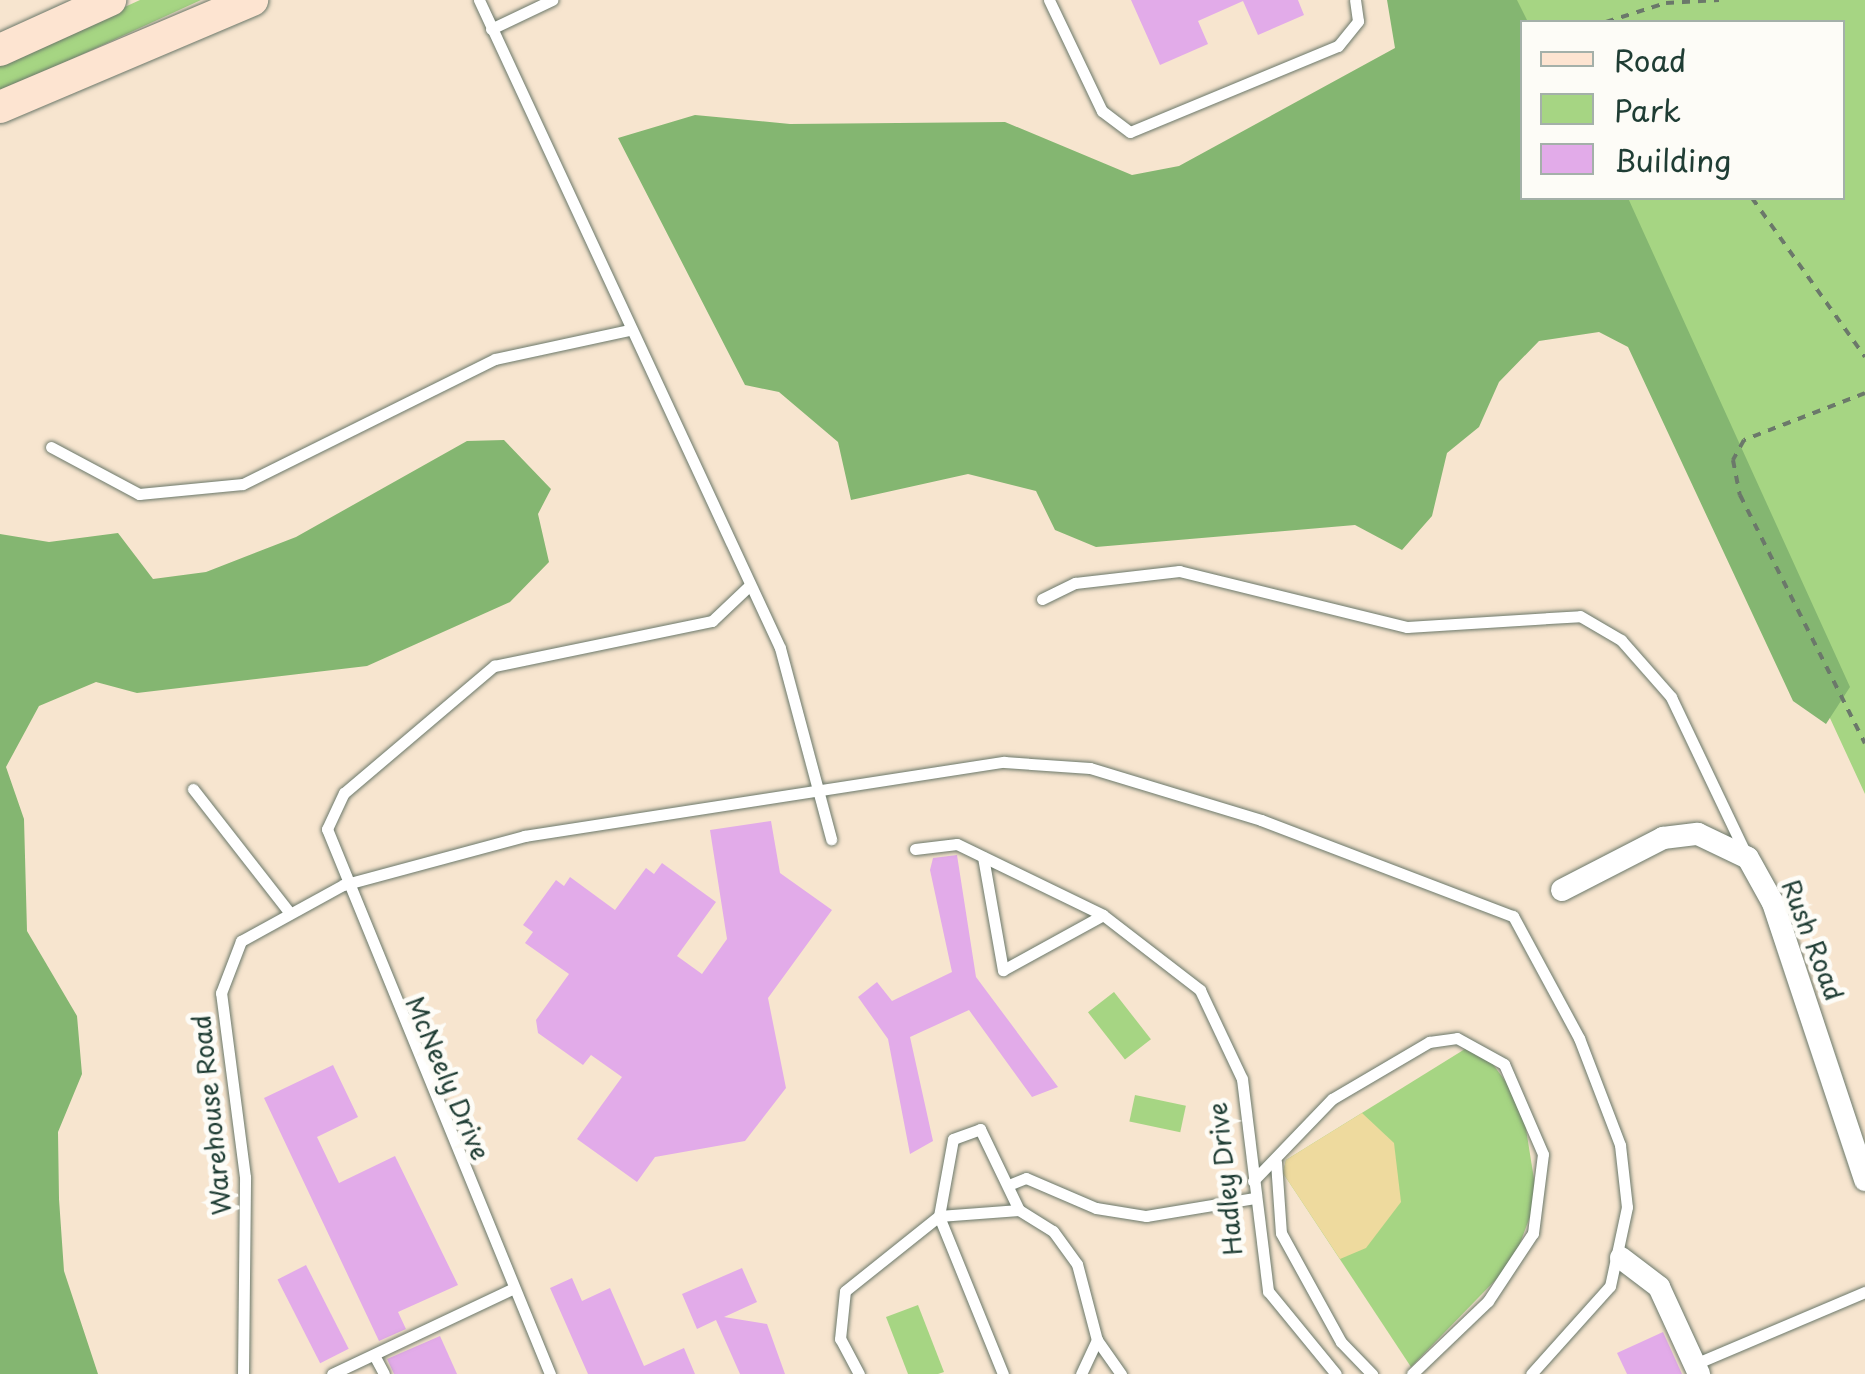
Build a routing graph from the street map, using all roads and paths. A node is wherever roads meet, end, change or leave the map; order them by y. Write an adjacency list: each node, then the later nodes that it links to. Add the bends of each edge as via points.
1 (110, 0): 10 (main road)
2 (252, 0): 11 (main road)
3 (479, 0): 9 (lane)
4 (552, 0): 9 (lane)
5 (1050, 0): 6 (lane, via 1102,111 1130,132 1338,46 1358,21)
6 (1355, 0)
7 (1718, 0): 8 (path, via 1666,2)
8 (1612, 20)
9 (491, 29): 13 (lane)
10 (0, 50)
11 (0, 107)
12 (1753, 200): 14 (path)
13 (630, 330): 16 (lane, via 494,359 243,484 139,494); 17 (lane)
14 (1865, 357)
15 (1865, 393): 19 (path, via 1744,440 1733,460 1740,495)
16 (51, 447)
17 (750, 585): 21 (lane, via 780,648); 26 (lane, via 712,621 552,650 457,688 344,793 327,829)
18 (1042, 598): 25 (lane, via 1075,583 1180,571 1407,627 1580,616 1620,640 1670,697)
19 (1865, 744)
20 (193, 788): 28 (lane)
21 (817, 790): 22 (lane); 26 (lane, Warehouse Road, via 524,836); 37 (lane, Warehouse Road, via 1004,762 1090,768 1438,881 1513,916 1579,1038 1620,1145)
22 (831, 839)
23 (915, 849): 24 (lane, Hadley Drive, via 957,844)
24 (984, 856): 29 (lane, Hadley Drive); 29 (lane, via 1004,970)
25 (1748, 858): 27 (street, via 1698,834 1663,838); 31 (street, Rush Road, via 1773,903)
26 (342, 885): 28 (lane, Warehouse Road); 38 (lane, McNeely Drive)
27 (1562, 890)
28 (290, 913): 43 (lane, Warehouse Road, via 240,941 221,993 244,1177)
29 (1103, 915): 32 (lane, Hadley Drive, via 1167,958 1224,1030 1242,1078)
30 (1276, 1162): 32 (lane); 52 (lane, via 1282,1232 1324,1316); 53 (lane, via 1332,1099 1429,1042 1457,1038 1504,1064 1543,1154 1533,1232 1488,1300)
31 (1865, 1180)
32 (1253, 1181): 34 (lane, Hadley Drive)
33 (1010, 1184): 34 (lane, via 1026,1178 1096,1208 1146,1216); 35 (lane); 36 (lane, via 980,1128 953,1139)
34 (1255, 1198): 51 (lane, Hadley Drive, via 1268,1292)
35 (1019, 1210): 36 (lane); 40 (lane, via 1053,1231 1076,1264)
36 (938, 1216): 47 (lane, via 845,1291 840,1338); 48 (lane)
37 (1622, 1258): 42 (street, via 1660,1287); 54 (lane, via 1610,1286)
38 (512, 1289): 41 (lane); 46 (lane, McNeely Drive)
39 (1865, 1292): 42 (lane)
40 (1097, 1340): 49 (lane); 50 (lane)
41 (374, 1355): 44 (lane); 45 (lane)
42 (1697, 1369)
43 (243, 1374)
44 (332, 1374)
45 (384, 1374)
46 (550, 1374)
47 (858, 1374)
48 (1003, 1374)
49 (1081, 1374)
50 (1121, 1374)
51 (1336, 1374)
52 (1372, 1374)
53 (1412, 1374)
54 (1531, 1374)

